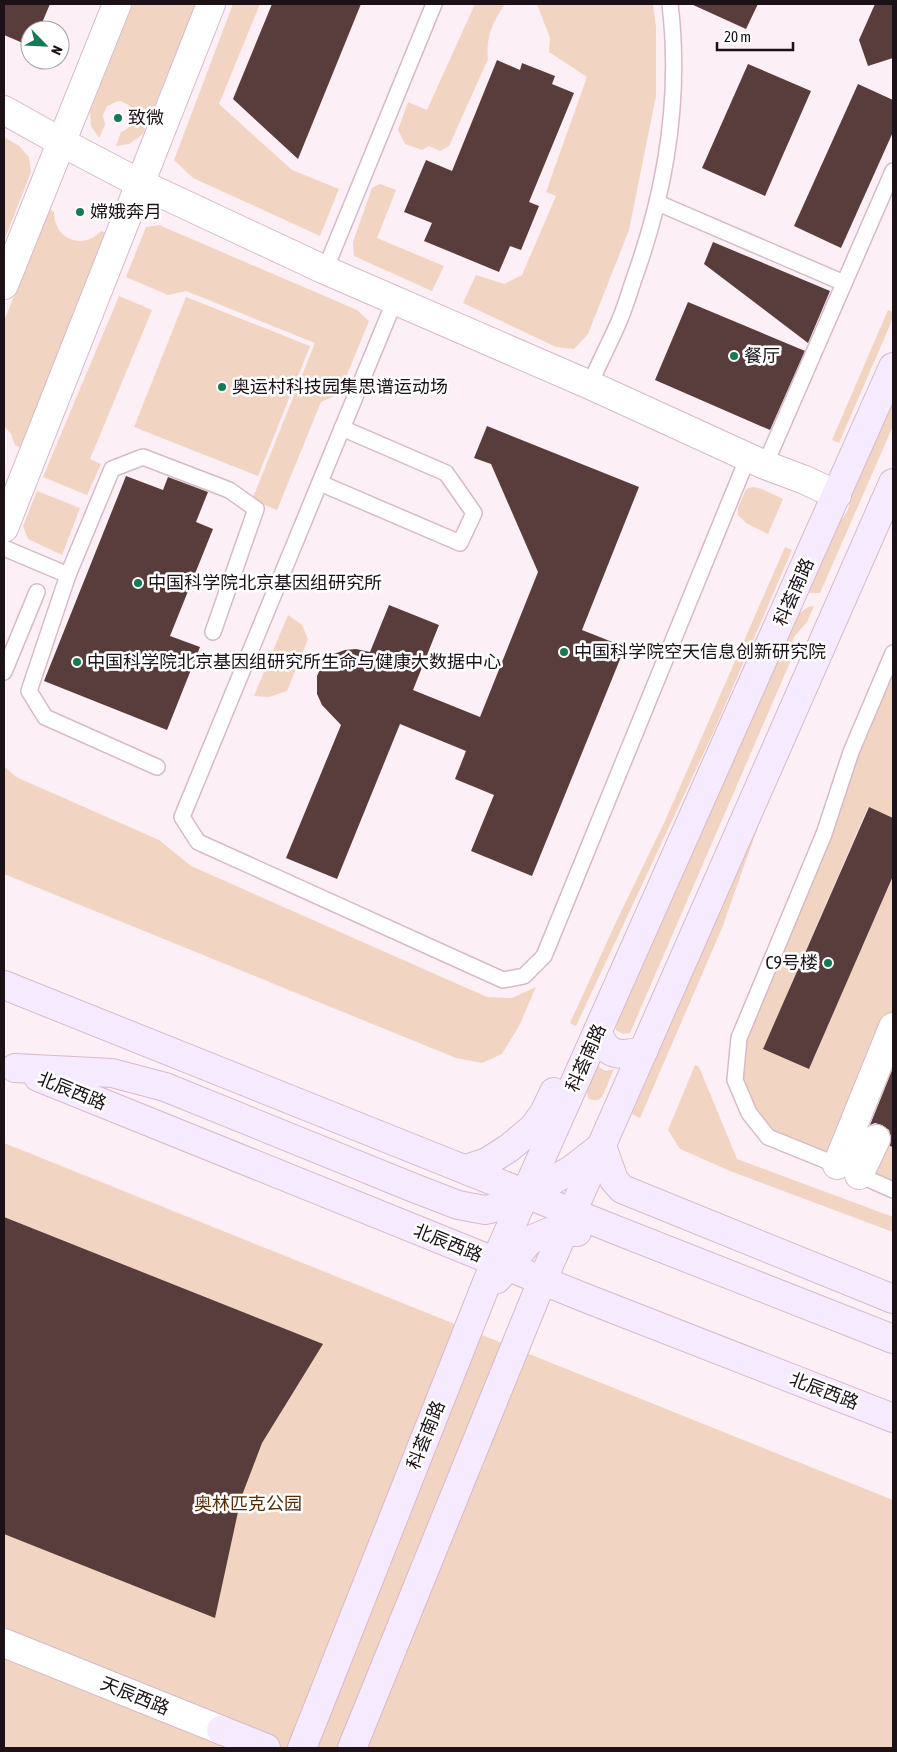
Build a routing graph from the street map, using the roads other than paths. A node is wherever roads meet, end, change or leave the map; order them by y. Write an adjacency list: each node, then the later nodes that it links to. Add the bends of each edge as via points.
1 (118, 4): 6 (street)
2 (211, 4): 8 (street)
3 (434, 4): 10 (lane)
4 (670, 4): 9 (lane, via 674,86)
5 (4, 110): 6 (street)
6 (61, 142): 8 (street); 12 (street)
7 (893, 171): 11 (lane)
8 (139, 182): 10 (street); 21 (street)
9 (658, 203): 11 (lane); 15 (lane, via 621,318)
10 (325, 270): 13 (street)
11 (844, 283): 17 (lane)
12 (4, 285)
13 (395, 300): 15 (street); 16 (lane)
14 (893, 367): 20 (street, 科荟南路)
15 (590, 385): 17 (street)
16 (342, 428): 18 (lane); 18 (lane, via 446,473 474,513 460,543)
17 (756, 461): 18 (lane, via 544,956 524,976 503,980 198,842 182,817); 20 (street)
18 (320, 483)
19 (893, 483): 33 (street)
20 (837, 495): 29 (street, 科荟南路)
21 (4, 528)
22 (4, 548): 23 (lane)
23 (68, 575): 25 (lane, via 112,469 143,457 230,490 256,509); 28 (lane, via 29,691 45,717)
24 (37, 592): 27 (lane)
25 (213, 632)
26 (893, 653): 38 (lane, via 851,752 824,834 739,1038 735,1080 749,1113 768,1137)
27 (4, 672)
28 (157, 767)
29 (698, 808): 32 (street, 科荟南路); 37 (street, via 658,866 544,1113 533,1128 509,1148 487,1162)
30 (4, 984): 37 (street)
31 (893, 1027): 38 (street)
32 (598, 1031): 33 (street, via 604,1046 615,1053 627,1055); 40 (street, 科荟南路)
33 (644, 1050): 36 (street)
34 (9, 1066): 36 (street, via 112,1073 165,1087 458,1205 485,1210 509,1205 571,1170); 43 (street, 北辰西路)
35 (876, 1139): 38 (street)
36 (602, 1146): 41 (street); 45 (street, via 614,1180 622,1189)
37 (466, 1169): 40 (street)
38 (848, 1170): 39 (lane)
39 (893, 1190)
40 (526, 1193): 41 (street); 43 (street, 科荟南路)
41 (572, 1212): 42 (street); 44 (street)
42 (659, 1247): 46 (street, via 587,1232 554,1230 530,1240); 47 (street)
43 (495, 1262): 44 (street, 北辰西路); 46 (street, 科荟南路)
44 (542, 1281): 48 (street, 北辰西路); 52 (street)
45 (893, 1299)
46 (477, 1304): 51 (street, 科荟南路, via 480,1300)
47 (893, 1339)
48 (893, 1418)
49 (4, 1643): 50 (street, 天辰西路)
50 (266, 1748)
51 (302, 1748)
52 (352, 1748)

